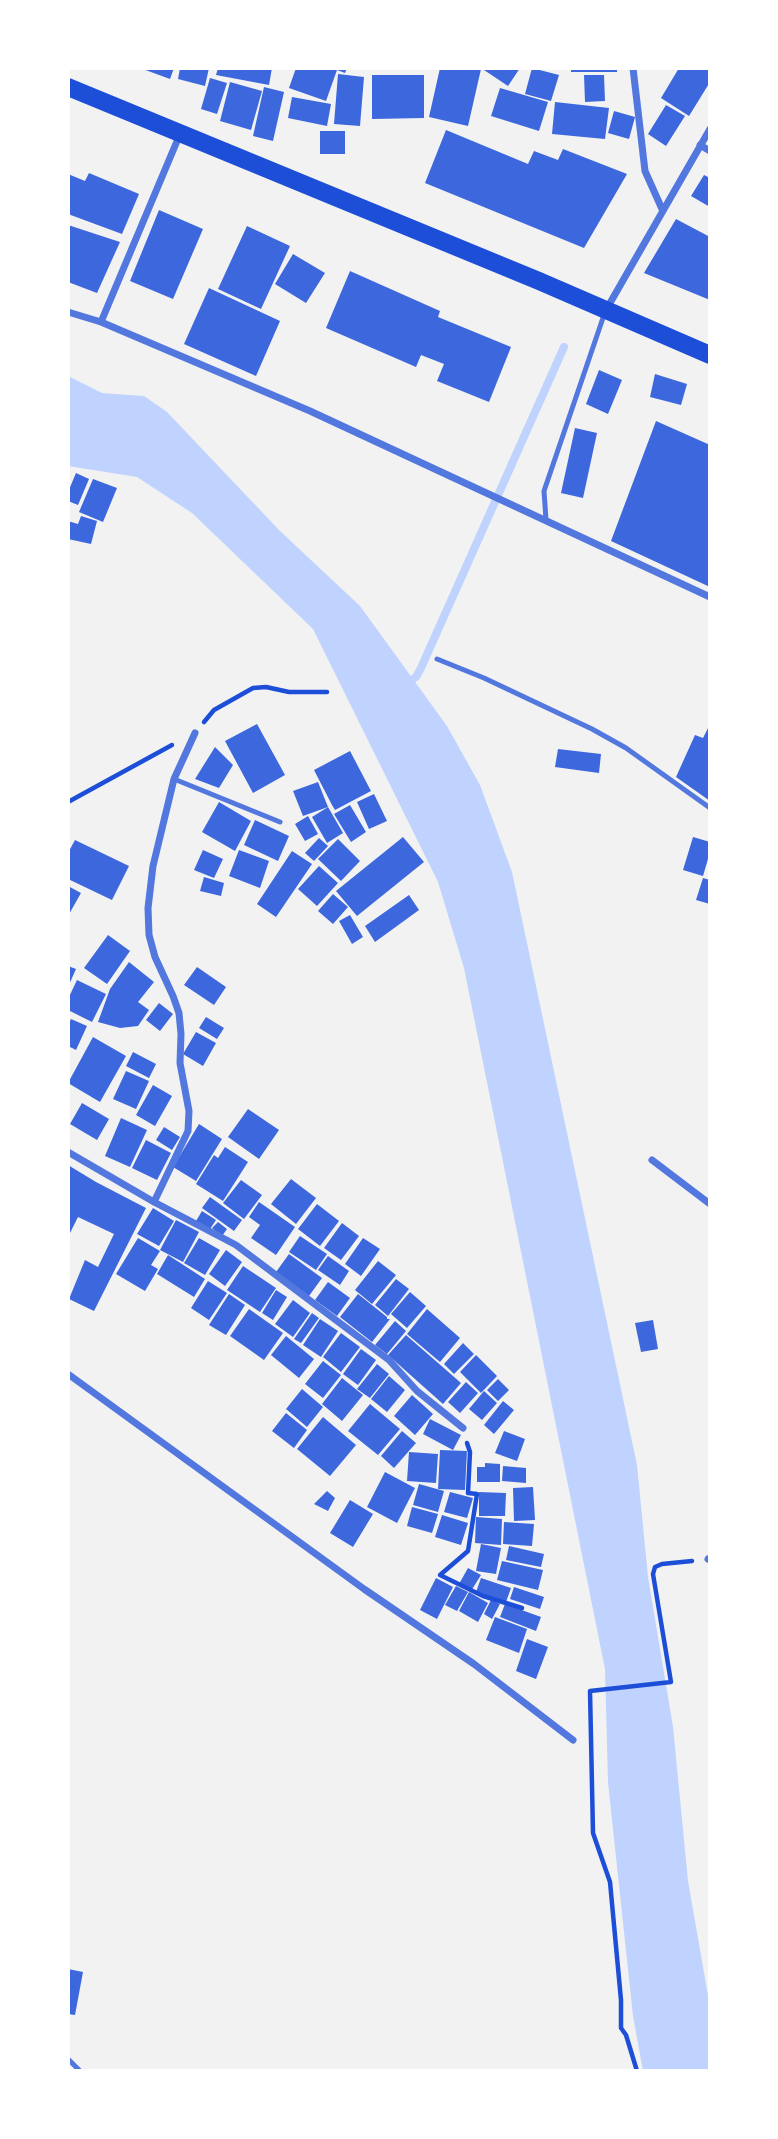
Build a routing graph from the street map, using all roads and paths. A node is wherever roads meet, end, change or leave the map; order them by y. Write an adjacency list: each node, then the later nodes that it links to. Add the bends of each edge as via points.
1 (633, 68): 7 (street, via 645,171)
2 (68, 87): 4 (main road)
3 (710, 129): 5 (street)
4 (180, 134): 8 (main road); 10 (street)
5 (700, 145): 6 (street); 7 (street)
6 (710, 151)
7 (662, 209): 8 (street)
8 (606, 310): 11 (main road); 12 (lane, via 544,491)
9 (68, 312): 10 (street)
10 (101, 322): 12 (street, via 310,411)
11 (710, 355)
12 (546, 520): 13 (street)
13 (710, 597)
14 (437, 659): 17 (lane, via 592,729)
15 (195, 733): 16 (street)
16 (174, 779): 18 (lane); 21 (street, via 153,866 149,935 179,1013 180,1063 189,1111 188,1131)
17 (710, 808)
18 (280, 822)
19 (68, 1152): 21 (street)
20 (652, 1160): 22 (street)
21 (154, 1202): 24 (street, via 246,1253 389,1360)
22 (710, 1204)
23 (68, 1374): 27 (street)
24 (463, 1428): 26 (path, via 470,1452 468,1493 477,1494 475,1516 468,1551 440,1575)
25 (709, 1559): 30 (path, via 655,1567 671,1682 590,1692 593,1833 610,1882 621,2028)
26 (522, 1608)
27 (573, 1740)
28 (68, 2059): 29 (lane)
29 (80, 2071)
30 (637, 2071)

